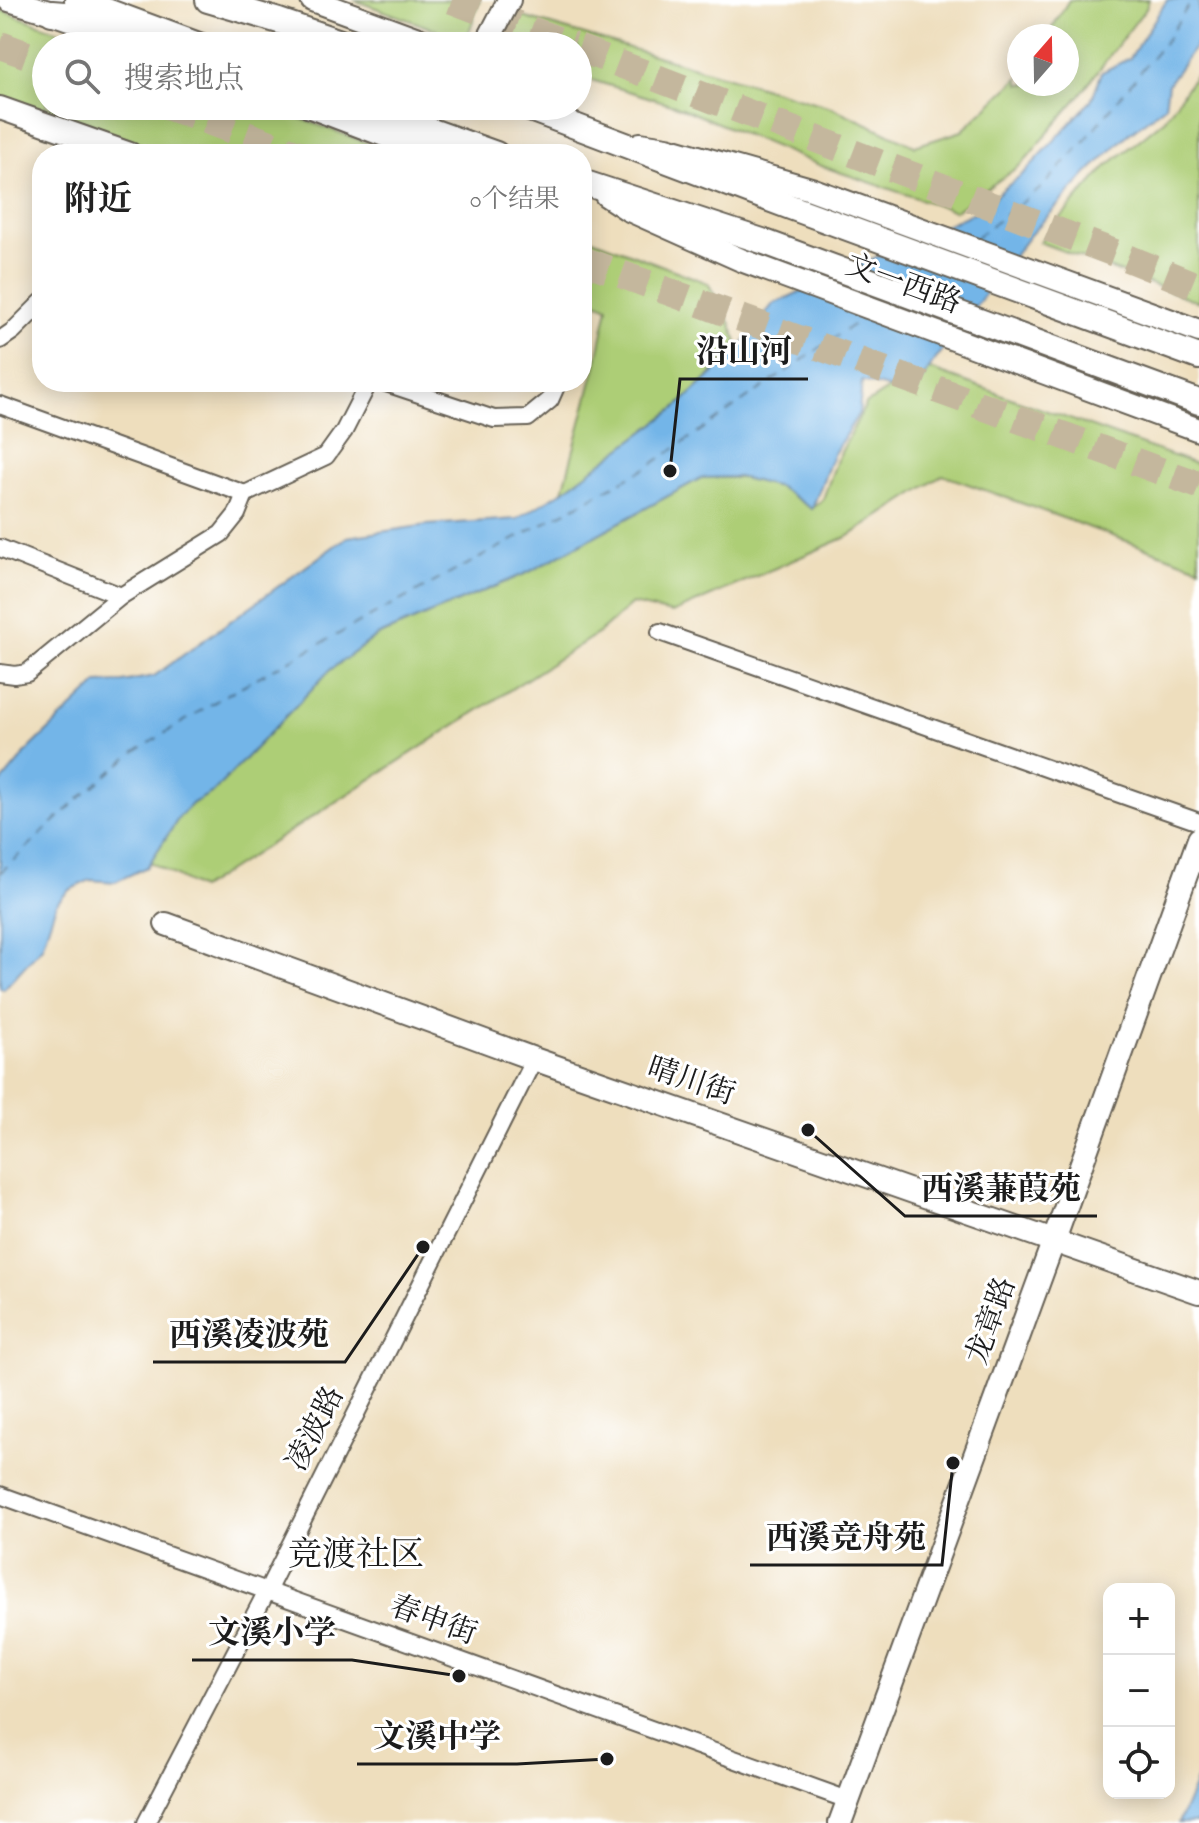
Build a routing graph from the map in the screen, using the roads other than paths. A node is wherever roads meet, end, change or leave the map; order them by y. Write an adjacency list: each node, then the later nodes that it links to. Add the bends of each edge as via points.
1 (9, 0): 6 (street)
2 (208, 0): 11 (main road)
3 (312, 0): 12 (street)
4 (509, 0): 13 (street)
5 (88, 4): 7 (main road)
6 (52, 13): 7 (main road); 8 (street)
7 (130, 20): 9 (main road); 10 (main road)
8 (107, 32)
9 (147, 32)
10 (163, 32)
11 (311, 32)
12 (399, 32)
13 (492, 32)
14 (0, 108): 15 (street)
15 (32, 119)
16 (34, 120): 21 (street)
17 (345, 120): 22 (street)
18 (393, 120): 23 (main road)
19 (559, 120): 20 (main road, 文一西路)
20 (615, 141): 27 (street, 文一西路, via 667,148 811,189); 29 (main road, 文一西路)
21 (102, 144)
22 (408, 144)
23 (446, 144)
24 (592, 186): 33 (main road, 文一西路, via 762,241)
25 (592, 187): 35 (street, 文一西路, via 629,210 741,260)
26 (32, 312): 28 (street)
27 (1199, 331)
28 (0, 340)
29 (1199, 357)
30 (364, 392): 36 (street, via 326,456)
31 (413, 392): 32 (street, via 494,419 528,418)
32 (554, 392)
33 (1199, 402)
34 (0, 405): 36 (street)
35 (1199, 430)
36 (245, 494): 38 (street, via 221,534)
37 (0, 548): 38 (street)
38 (121, 596): 40 (street, via 27,673)
39 (660, 632): 41 (street)
40 (0, 673)
41 (1199, 822)
42 (1199, 839): 45 (street, 龙章路)
43 (166, 924): 44 (street, 晴川街)
44 (534, 1059): 45 (street, 晴川街); 48 (street, 凌波路)
45 (1054, 1240): 46 (street, 晴川街); 49 (street, 龙章路)
46 (1199, 1292)
47 (0, 1495): 48 (street, 春申街)
48 (267, 1591): 49 (street, 春申街); 50 (street, 凌波路)
49 (848, 1800): 51 (street, 龙章路)
50 (146, 1823)
51 (840, 1823)

